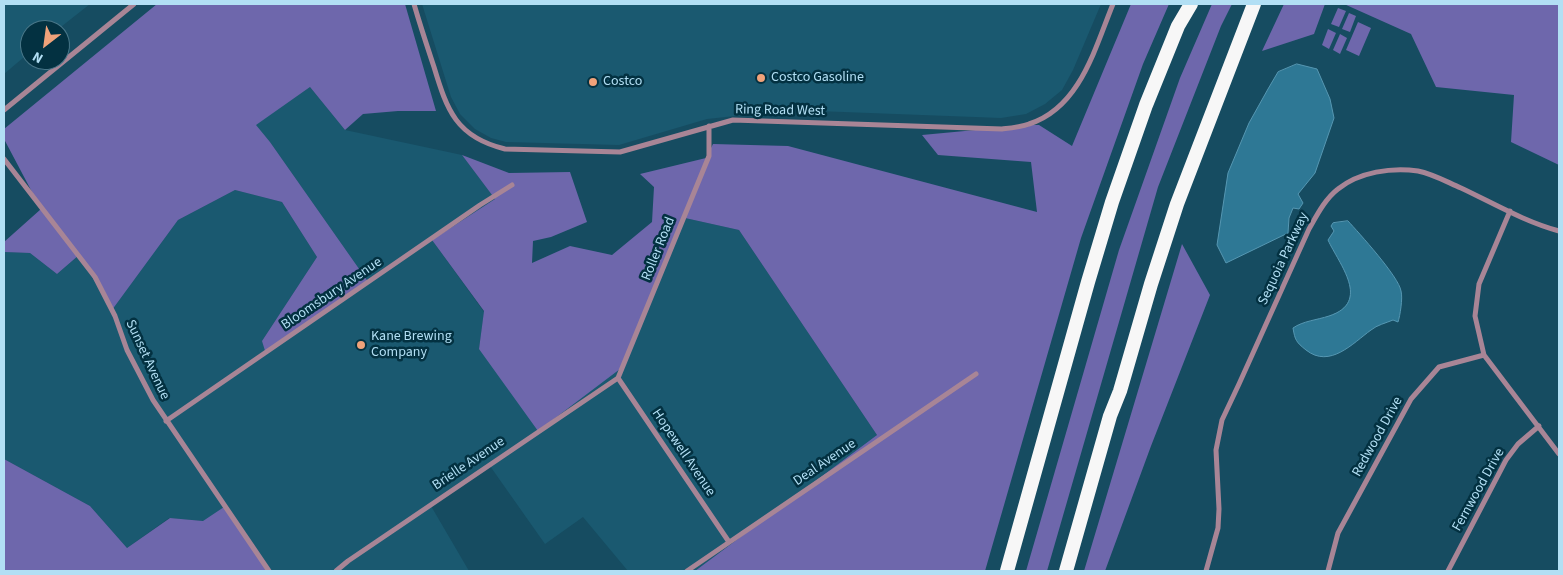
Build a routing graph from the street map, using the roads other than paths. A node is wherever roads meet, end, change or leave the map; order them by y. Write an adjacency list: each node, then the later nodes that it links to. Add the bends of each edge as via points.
1 (134, 4): 10 (street)
2 (414, 4): 11 (street, Ring Road West, via 444,100 454,119 488,145 521,151 620,152)
3 (1113, 4): 11 (street, Ring Road West, via 1083,75 1070,97 1051,114 1029,124 993,129 732,120)
4 (1183, 4): 8 (highway)
5 (1191, 4): 8 (highway)
6 (1254, 4): 9 (highway)
7 (1264, 4): 9 (highway)
8 (1178, 26): 26 (highway, via 1112,202)
9 (1242, 35): 27 (highway, via 1177,204 1110,416)
10 (4, 110)
11 (709, 126): 18 (street, Roller Road, via 709,156)
12 (4, 159): 19 (street, Sunset Avenue, via 94,277 115,316 135,366)
13 (512, 185): 19 (street, Bloomsbury Avenue)
14 (1510, 212): 15 (street, Sequoia Parkway); 16 (street, via 1479,284 1475,316); 28 (street, Sequoia Parkway, via 1437,177 1395,170 1358,178 1338,189 1323,204 1222,420 1216,450 1218,528)
15 (1559, 231)
16 (1484, 355): 20 (street); 29 (street, Redwood Drive, via 1439,367 1411,399 1338,533)
17 (976, 374): 22 (street, Deal Avenue)
18 (618, 378): 22 (street, Hopewell Avenue); 24 (street, Brielle Avenue)
19 (166, 421): 23 (street, Sunset Avenue)
20 (1538, 426): 21 (street); 30 (street, Fernwood Drive, via 1506,460)
21 (1559, 454)
22 (729, 542): 25 (street, Deal Avenue)
23 (270, 571)
24 (336, 571)
25 (686, 571)
26 (1007, 571)
27 (1066, 571)
28 (1206, 571)
29 (1328, 571)
30 (1448, 571)

